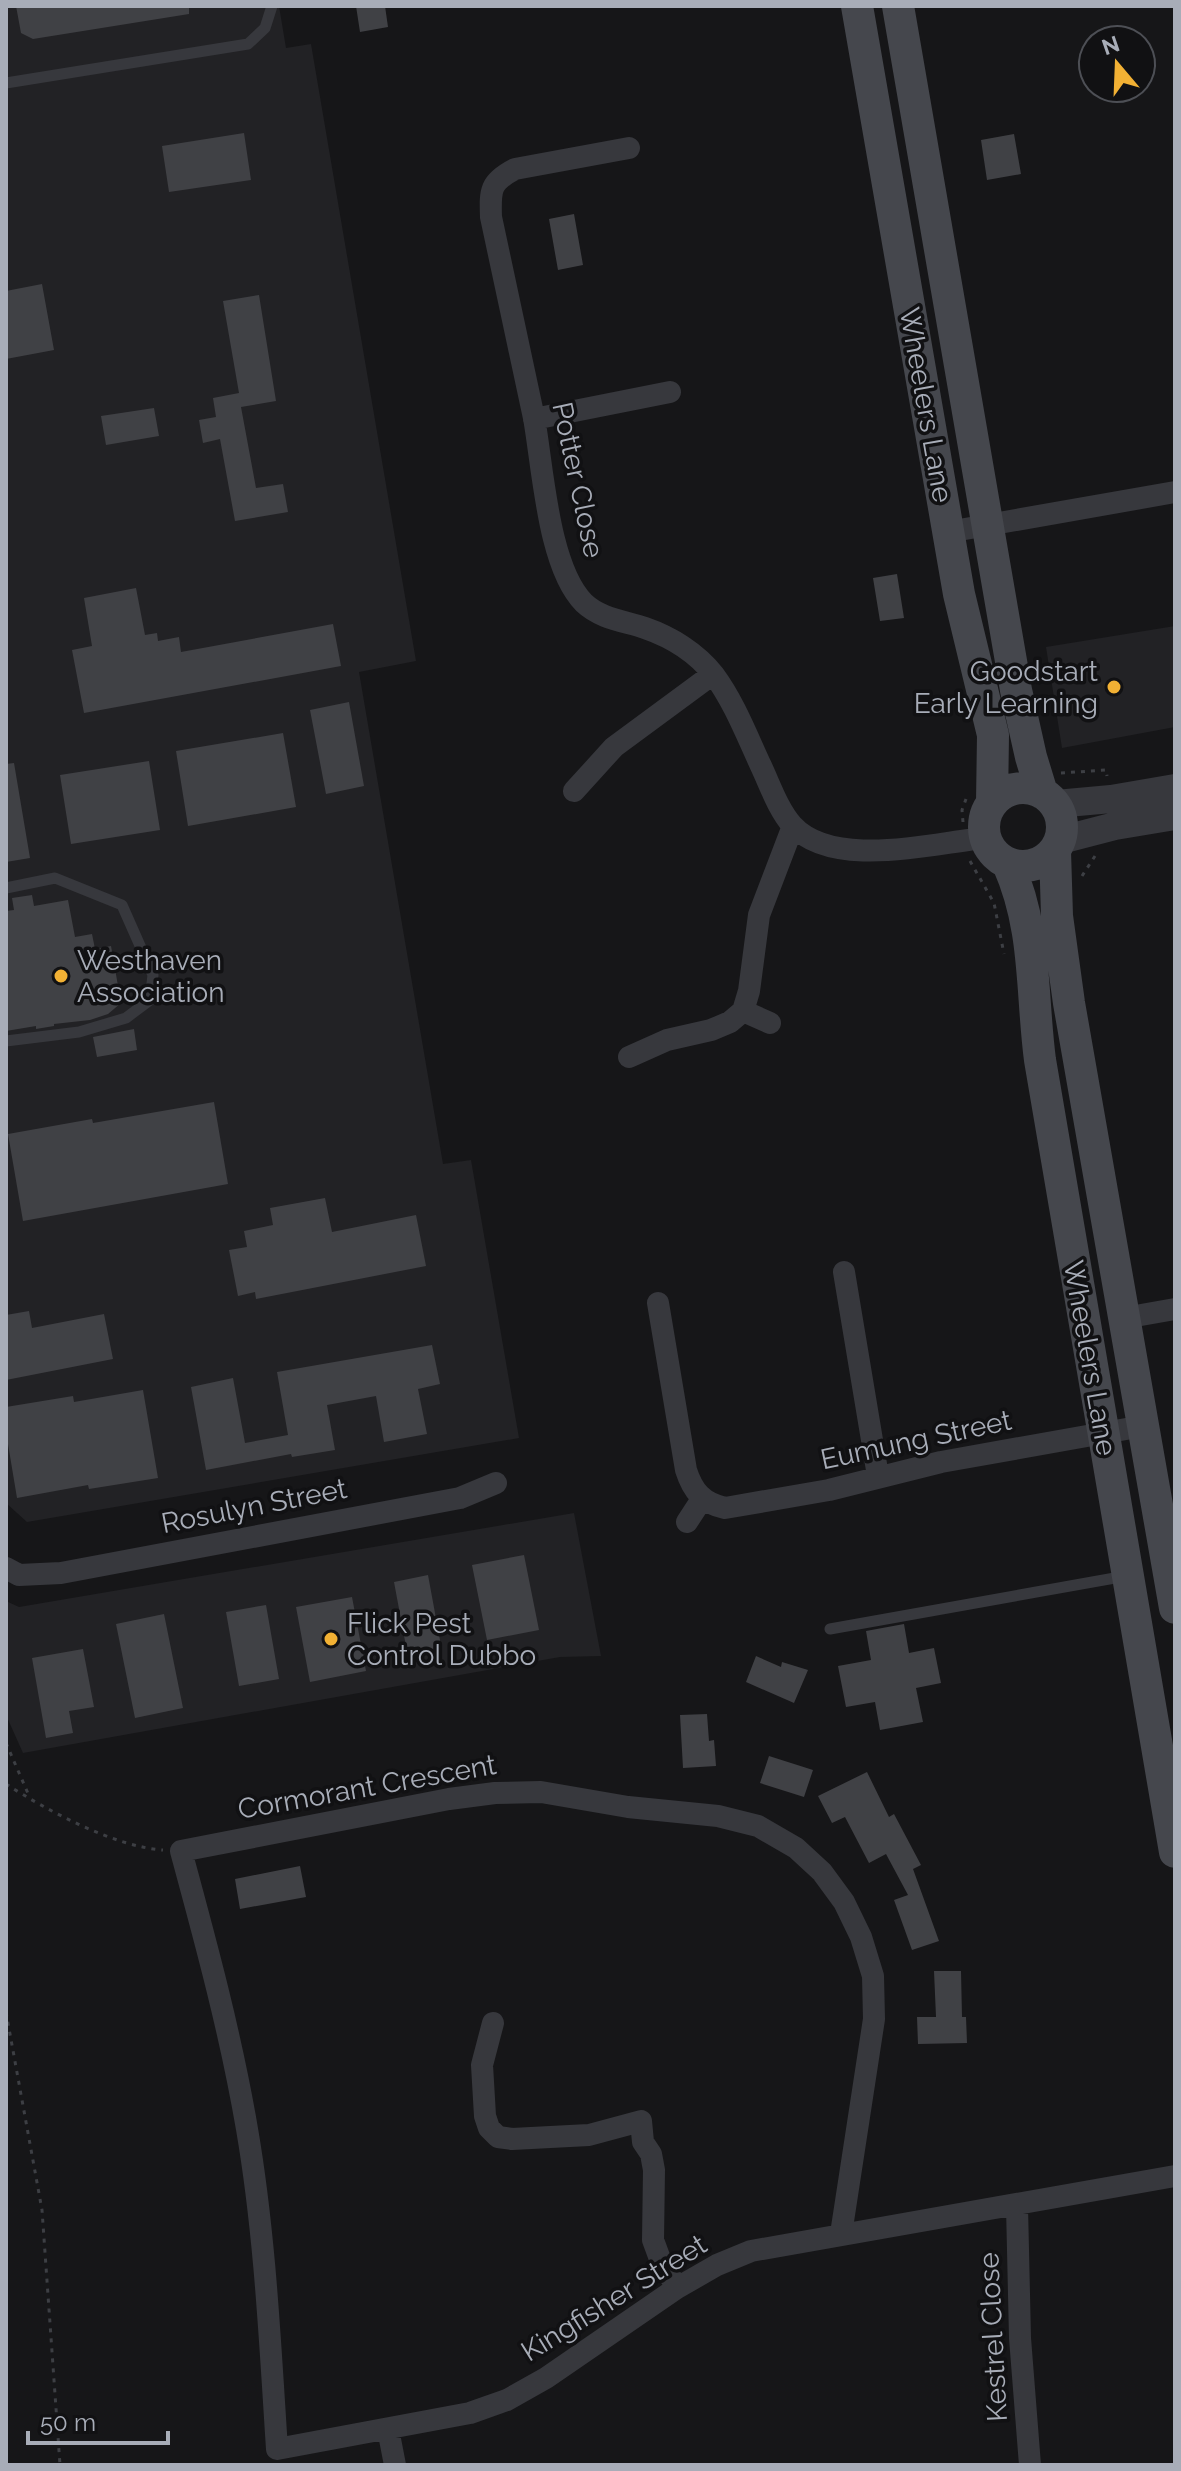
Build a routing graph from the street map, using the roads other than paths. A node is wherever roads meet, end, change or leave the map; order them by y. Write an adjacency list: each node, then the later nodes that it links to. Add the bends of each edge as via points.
1 (272, 6): 4 (lane, via 265,28 248,44)
2 (857, 6): 10 (main road, Wheelers Lane)
3 (898, 6): 9 (main road, Wheelers Lane)
4 (6, 83)
5 (629, 148): 7 (street, Potter Close, via 515,169 498,177 490,193)
6 (670, 392): 7 (street)
7 (534, 419): 11 (street, Potter Close, via 555,542 572,586 604,617 667,637)
8 (1175, 492): 9 (street)
9 (987, 524): 10 (street); 14 (main road, Wheelers Lane, via 1023,725)
10 (948, 532): 15 (main road, Wheelers Lane, via 993,735)
11 (713, 674): 13 (street, via 614,747); 17 (street, Potter Close)
12 (1175, 788): 14 (street, via 1111,799)
13 (574, 791)
14 (1049, 798): 15 (main road, via 1032,789 1010,790); 19 (main road, via 1063,827)
15 (992, 803): 18 (main road)
16 (1175, 816): 19 (street, via 1115,826)
17 (793, 826): 18 (street, via 840,849 869,851); 22 (street, via 759,915)
18 (985, 838): 20 (main road)
19 (1058, 845): 20 (main road, via 1034,866); 29 (main road, Wheelers Lane, via 1055,887 1061,948)
20 (1008, 864): 31 (main road, Wheelers Lane, via 1029,926 1037,1035)
21 (6, 888): 24 (lane, via 55,878 122,905 153,975 150,1000 126,1018 79,1032)
22 (743, 1011): 23 (street); 25 (street, via 711,1030 667,1040)
23 (770, 1023)
24 (6, 1041)
25 (629, 1057)
26 (844, 1272): 32 (street)
27 (658, 1303): 34 (street, via 686,1470)
28 (1175, 1309): 29 (street)
29 (1124, 1318): 30 (main road, Wheelers Lane)
30 (1143, 1426): 31 (street, Eumung Street); 38 (main road, Wheelers Lane)
31 (1103, 1433): 32 (street, Eumung Street); 37 (main road, Wheelers Lane)
32 (878, 1476): 34 (street, Eumung Street, via 725,1508)
33 (496, 1483): 36 (street, Rosulyn Street, via 460,1498 61,1573)
34 (702, 1499): 35 (street)
35 (687, 1522)
36 (13, 1571)
37 (1127, 1576): 39 (lane); 40 (main road, Wheelers Lane)
38 (1175, 1608)
39 (830, 1629)
40 (1175, 1852)
41 (493, 2023): 45 (street, via 482,2065 485,2116 498,2137 589,2135 641,2121 654,2170 653,2240)
42 (1175, 2176): 43 (street, Kingfisher Street)
43 (1017, 2206): 44 (street, Kingfisher Street); 49 (street, Kestrel Close)
44 (841, 2234): 45 (street, Kingfisher Street, via 751,2251); 47 (street, Cormorant Crescent, via 874,2019 873,1976 844,1902 796,1848 758,1826 718,1816 541,1792 449,1799 181,1851 220,1994 248,2129 265,2268)
45 (677, 2288): 46 (street, Kingfisher Street, via 507,2400)
46 (388, 2429): 47 (street, Kingfisher Street); 48 (street)
47 (277, 2449)
48 (395, 2465)
49 (1030, 2465)

